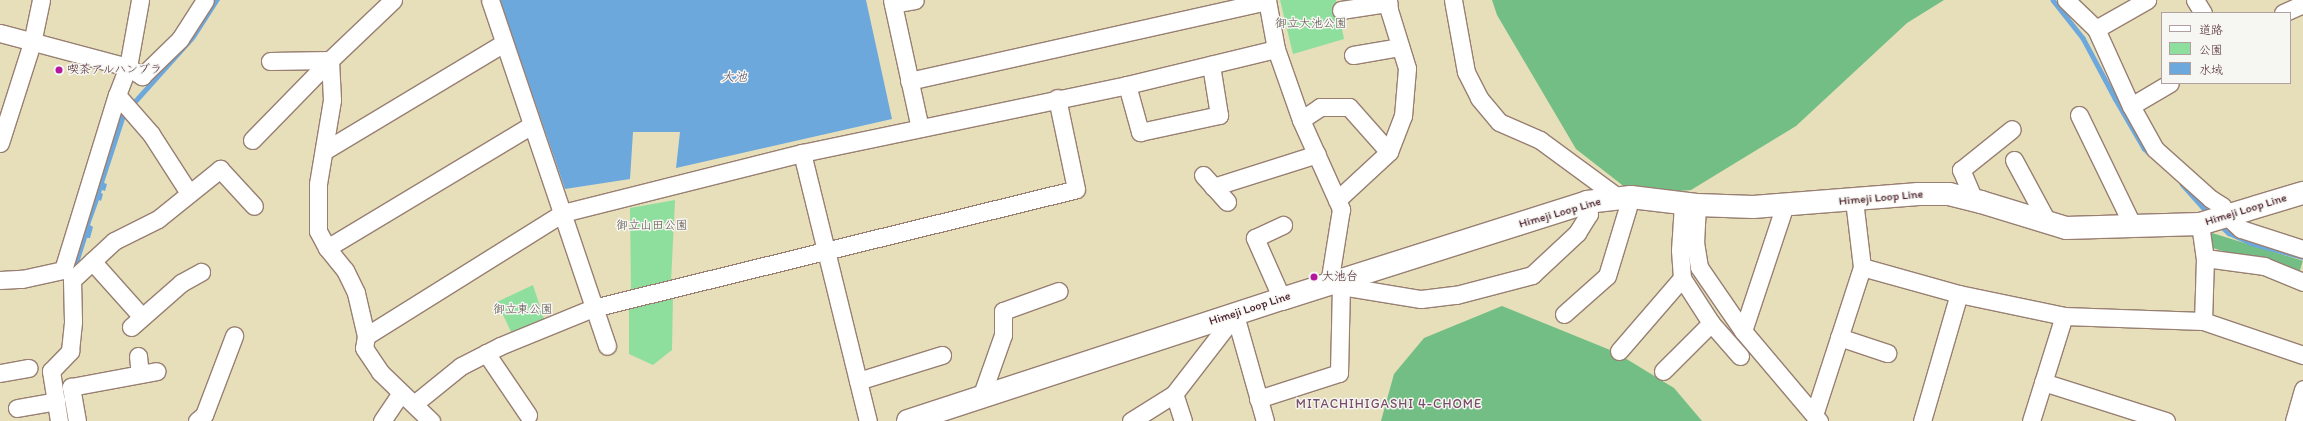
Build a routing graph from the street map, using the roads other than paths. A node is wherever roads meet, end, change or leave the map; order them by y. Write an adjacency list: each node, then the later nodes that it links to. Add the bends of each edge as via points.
1 (41, 0): 20 (street)
2 (140, 0): 28 (street)
3 (205, 0): 28 (street, via 180,39 142,76)
4 (393, 0): 25 (street)
5 (490, 0): 21 (street)
6 (915, 0): 13 (street)
7 (1267, 0): 23 (street); 29 (street)
8 (1453, 0): 49 (street, via 1466,72 1480,98 1499,122 1540,140)
9 (2066, 0): 18 (street)
10 (2147, 0): 18 (street)
11 (2195, 0): 16 (street)
12 (1388, 1): 15 (street); 22 (street)
13 (892, 2): 29 (street)
14 (2303, 4): 17 (street)
15 (1341, 10)
16 (2202, 12)
17 (2285, 12)
18 (2096, 29): 34 (street)
19 (0, 33): 20 (street)
20 (32, 43): 28 (street); 41 (street)
21 (504, 43): 37 (street); 42 (street)
22 (1400, 47): 24 (street); 43 (street, via 1407,68 1403,116)
23 (1276, 49): 27 (street); 36 (street)
24 (1353, 55)
25 (330, 60): 26 (street); 40 (street); 42 (street, via 332,100)
26 (270, 61)
27 (1211, 65): 31 (street); 31 (street, via 1219,115 1140,132)
28 (128, 67): 32 (street)
29 (909, 81): 38 (street)
30 (2168, 84): 34 (street)
31 (1128, 85): 33 (street)
32 (117, 95): 47 (street, via 151,134); 70 (street)
33 (1057, 98): 38 (street); 64 (street, via 1076,189)
34 (2131, 106): 60 (street, via 2155,149 2222,206)
35 (2078, 115): 62 (street)
36 (1301, 120): 43 (street, via 1320,107 1349,107); 45 (street)
37 (532, 125): 58 (street); 63 (street)
38 (920, 128): 44 (street)
39 (2012, 129): 52 (street, via 1961,170)
40 (252, 140)
41 (0, 143)
42 (324, 151): 63 (street, via 318,184 318,231)
43 (1389, 152): 50 (street)
44 (802, 153): 58 (street); 64 (street)
45 (1316, 154): 50 (street); 53 (street, via 1208,181)
46 (2014, 160): 59 (street)
47 (189, 192): 57 (street, via 220,169); 67 (street, via 158,219 114,240)
48 (2303, 193): 60 (main road, Himeji Loop Line)
49 (1625, 198): 54 (main road, Himeji Loop Line); 55 (main road, Himeji Loop Line); 80 (street, via 1607,276)
50 (1337, 200): 74 (street, via 1341,209)
51 (1854, 200): 52 (main road, Himeji Loop Line, via 1918,194 1949,194); 56 (main road, Himeji Loop Line); 68 (street)
52 (1974, 200): 59 (main road, Himeji Loop Line)
53 (1227, 202)
54 (1587, 202): 74 (main road, Himeji Loop Line); 74 (street, via 1589,214 1577,233 1532,275 1456,295 1421,298)
55 (1690, 204): 56 (main road, Himeji Loop Line); 71 (street, via 1680,250); 84 (street, via 1698,267)
56 (1785, 205): 84 (street)
57 (254, 206)
58 (563, 213): 78 (street); 86 (street)
59 (2047, 221): 62 (main road, Himeji Loop Line, via 2066,228)
60 (2213, 221): 62 (main road, Himeji Loop Line); 65 (street); 66 (street)
61 (1283, 226): 77 (street, via 1255,238)
62 (2133, 226)
63 (327, 248): 86 (street, via 345,270 356,293)
64 (827, 249): 78 (street); 101 (street)
65 (2303, 249)
66 (2205, 258): 73 (street, via 2264,266); 82 (street)
67 (92, 261): 69 (street, via 136,322 181,283); 70 (street)
68 (1862, 267): 76 (street); 87 (street)
69 (201, 272)
70 (67, 275): 72 (street); 108 (street, via 73,321 70,351 52,371)
71 (1682, 278): 83 (street); 89 (street)
72 (0, 280)
73 (2303, 282)
74 (1335, 285): 77 (main road, Himeji Loop Line); 107 (street, via 1339,373)
75 (1059, 291): 105 (street, via 1003,311 1003,335)
76 (1959, 294): 81 (street); 122 (street)
77 (1282, 299): 79 (main road, Himeji Loop Line)
78 (593, 308): 88 (street); 90 (street)
79 (1235, 314): 104 (street); 105 (main road, Himeji Loop Line); 107 (street)
80 (1564, 314)
81 (2064, 316): 82 (street); 102 (street)
82 (2203, 321): 93 (street)
83 (1711, 323): 95 (street); 98 (street)
84 (1743, 331): 111 (street)
85 (234, 336): 114 (street, via 204,415)
86 (366, 336): 106 (street, via 364,348 380,372)
87 (1840, 337): 91 (street); 111 (street)
88 (607, 346)
89 (1619, 351)
90 (486, 353): 106 (street); 110 (street)
91 (1887, 353)
92 (942, 355): 101 (street)
93 (2303, 355)
94 (138, 356): 100 (street)
95 (1740, 356)
96 (29, 368): 99 (street)
97 (157, 371): 100 (street)
98 (1663, 372)
99 (0, 373)
100 (140, 374): 113 (street, via 71,387)
101 (858, 381): 117 (street)
102 (2043, 382): 123 (street); 124 (street)
103 (2303, 389): 125 (street)
104 (1174, 394): 119 (street); 120 (street)
105 (981, 397): 118 (main road, Himeji Loop Line)
106 (407, 398): 115 (street); 116 (street)
107 (1258, 398): 121 (street)
108 (56, 400): 109 (street); 112 (street)
109 (17, 408)
110 (528, 415)
111 (1816, 418)
112 (59, 421)
113 (77, 421)
114 (197, 421)
115 (382, 421)
116 (431, 421)
117 (868, 421)
118 (908, 421)
119 (1131, 421)
120 (1183, 421)
121 (1265, 421)
122 (1922, 421)
123 (2031, 421)
124 (2166, 421)
125 (2294, 421)

